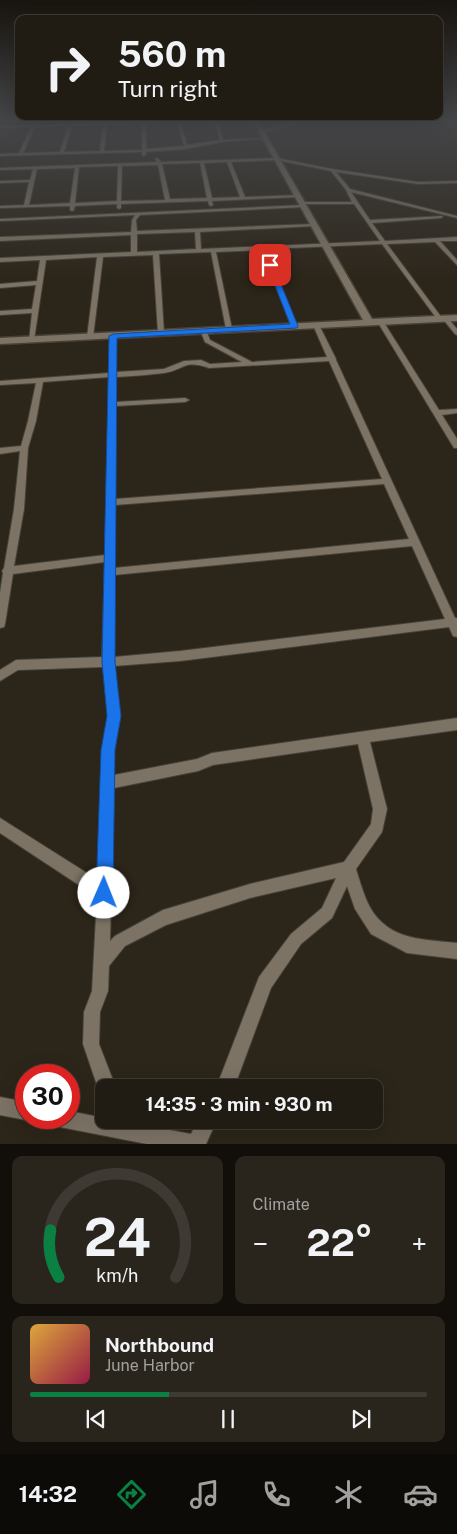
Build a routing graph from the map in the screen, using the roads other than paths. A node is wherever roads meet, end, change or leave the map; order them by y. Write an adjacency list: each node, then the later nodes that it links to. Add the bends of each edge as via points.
1 (34, 174): 10 (street)
2 (76, 174): 20 (street)
3 (120, 174): 17 (street)
4 (162, 174): 16 (street)
5 (204, 174): 15 (street)
6 (234, 174): 14 (street)
7 (286, 174): 18 (street)
8 (336, 174): 13 (street)
9 (360, 174): 12 (street, via 408,182)
10 (32, 181): 11 (street); 21 (street)
11 (0, 182)
12 (457, 182)
13 (348, 190): 19 (street); 26 (street)
14 (243, 198): 15 (street); 18 (street)
15 (209, 200): 16 (street); 23 (street)
16 (168, 201): 17 (street)
17 (119, 202): 20 (street); 24 (street)
18 (301, 202): 19 (street); 23 (street); 30 (street)
19 (355, 203): 29 (street)
20 (72, 204): 21 (street); 27 (street)
21 (26, 206): 22 (street)
22 (0, 207)
23 (213, 211): 25 (street)
24 (118, 214): 25 (street); 27 (street)
25 (138, 214): 32 (street, via 134,220)
26 (453, 215): 29 (street)
27 (72, 217): 28 (street)
28 (0, 220)
29 (369, 222): 36 (street)
30 (314, 225): 31 (street); 37 (street)
31 (196, 230): 32 (street); 40 (street)
32 (135, 233): 33 (street); 42 (street)
33 (0, 239)
34 (457, 239): 35 (street)
35 (436, 240): 36 (street); 46 (street)
36 (384, 243): 37 (street); 51 (street)
37 (325, 245): 38 (street); 53 (street)
38 (264, 249): 39 (street); 56 (street)
39 (213, 251): 40 (street); 57 (street)
40 (199, 252): 41 (street)
41 (156, 253): 42 (street); 59 (street)
42 (134, 254): 43 (street)
43 (100, 256): 44 (street); 62 (street)
44 (43, 258): 45 (street); 47 (street)
45 (0, 260)
46 (457, 263)
47 (39, 283): 48 (street); 49 (street)
48 (0, 286)
49 (35, 311): 50 (street); 63 (street)
50 (0, 313)
51 (442, 318): 52 (street); 54 (street); 60 (street)
52 (457, 318)
53 (369, 322): 54 (street); 55 (street)
54 (380, 322): 73 (street)
55 (316, 325): 56 (street); 65 (street)
56 (294, 326): 57 (street)
57 (229, 329): 58 (street)
58 (203, 330): 59 (street); 66 (street, via 207,341)
59 (161, 333): 61 (street)
60 (457, 333)
61 (113, 336): 62 (street); 67 (street)
62 (90, 337): 63 (street)
63 (31, 340): 64 (street)
64 (0, 341)
65 (332, 359): 66 (street); 77 (street)
66 (251, 364): 67 (street, via 209,366 201,362 184,363 165,371)
67 (114, 374): 68 (street); 71 (street)
68 (40, 380): 69 (street); 75 (street)
69 (0, 383)
70 (186, 400): 71 (street)
71 (113, 404): 78 (street)
72 (457, 411): 73 (street)
73 (436, 413): 74 (street)
74 (457, 446)
75 (24, 448): 76 (street); 81 (street, via 19,509)
76 (0, 451)
77 (386, 480): 78 (street); 79 (street)
78 (112, 502): 80 (street)
79 (416, 542): 82 (street); 83 (street)
80 (110, 558): 81 (street); 82 (street)
81 (7, 572): 84 (street)
82 (110, 572): 86 (street)
83 (454, 622): 85 (street); 86 (street)
84 (0, 624)
85 (457, 633)
86 (108, 662): 87 (street, via 16,665); 90 (street, via 114,716)
87 (0, 676)
88 (457, 724): 89 (street)
89 (363, 738): 90 (street, via 212,759 198,765); 92 (street, via 380,814 377,827)
90 (107, 783): 93 (street)
91 (0, 825): 93 (street)
92 (348, 868): 94 (street, via 360,904 376,929 408,945); 95 (street, via 250,891 164,918 120,941); 97 (street, via 326,913 296,939 265,983)
93 (104, 893): 95 (street)
94 (457, 951)
95 (101, 964): 96 (street, via 100,991 92,1012 91,1044)
96 (104, 1079)
97 (228, 1079)
98 (0, 1106): 99 (street)
99 (15, 1109)
100 (80, 1120): 101 (street)
101 (95, 1122)
102 (134, 1129): 104 (street)
103 (203, 1129): 104 (street)
104 (194, 1144)

